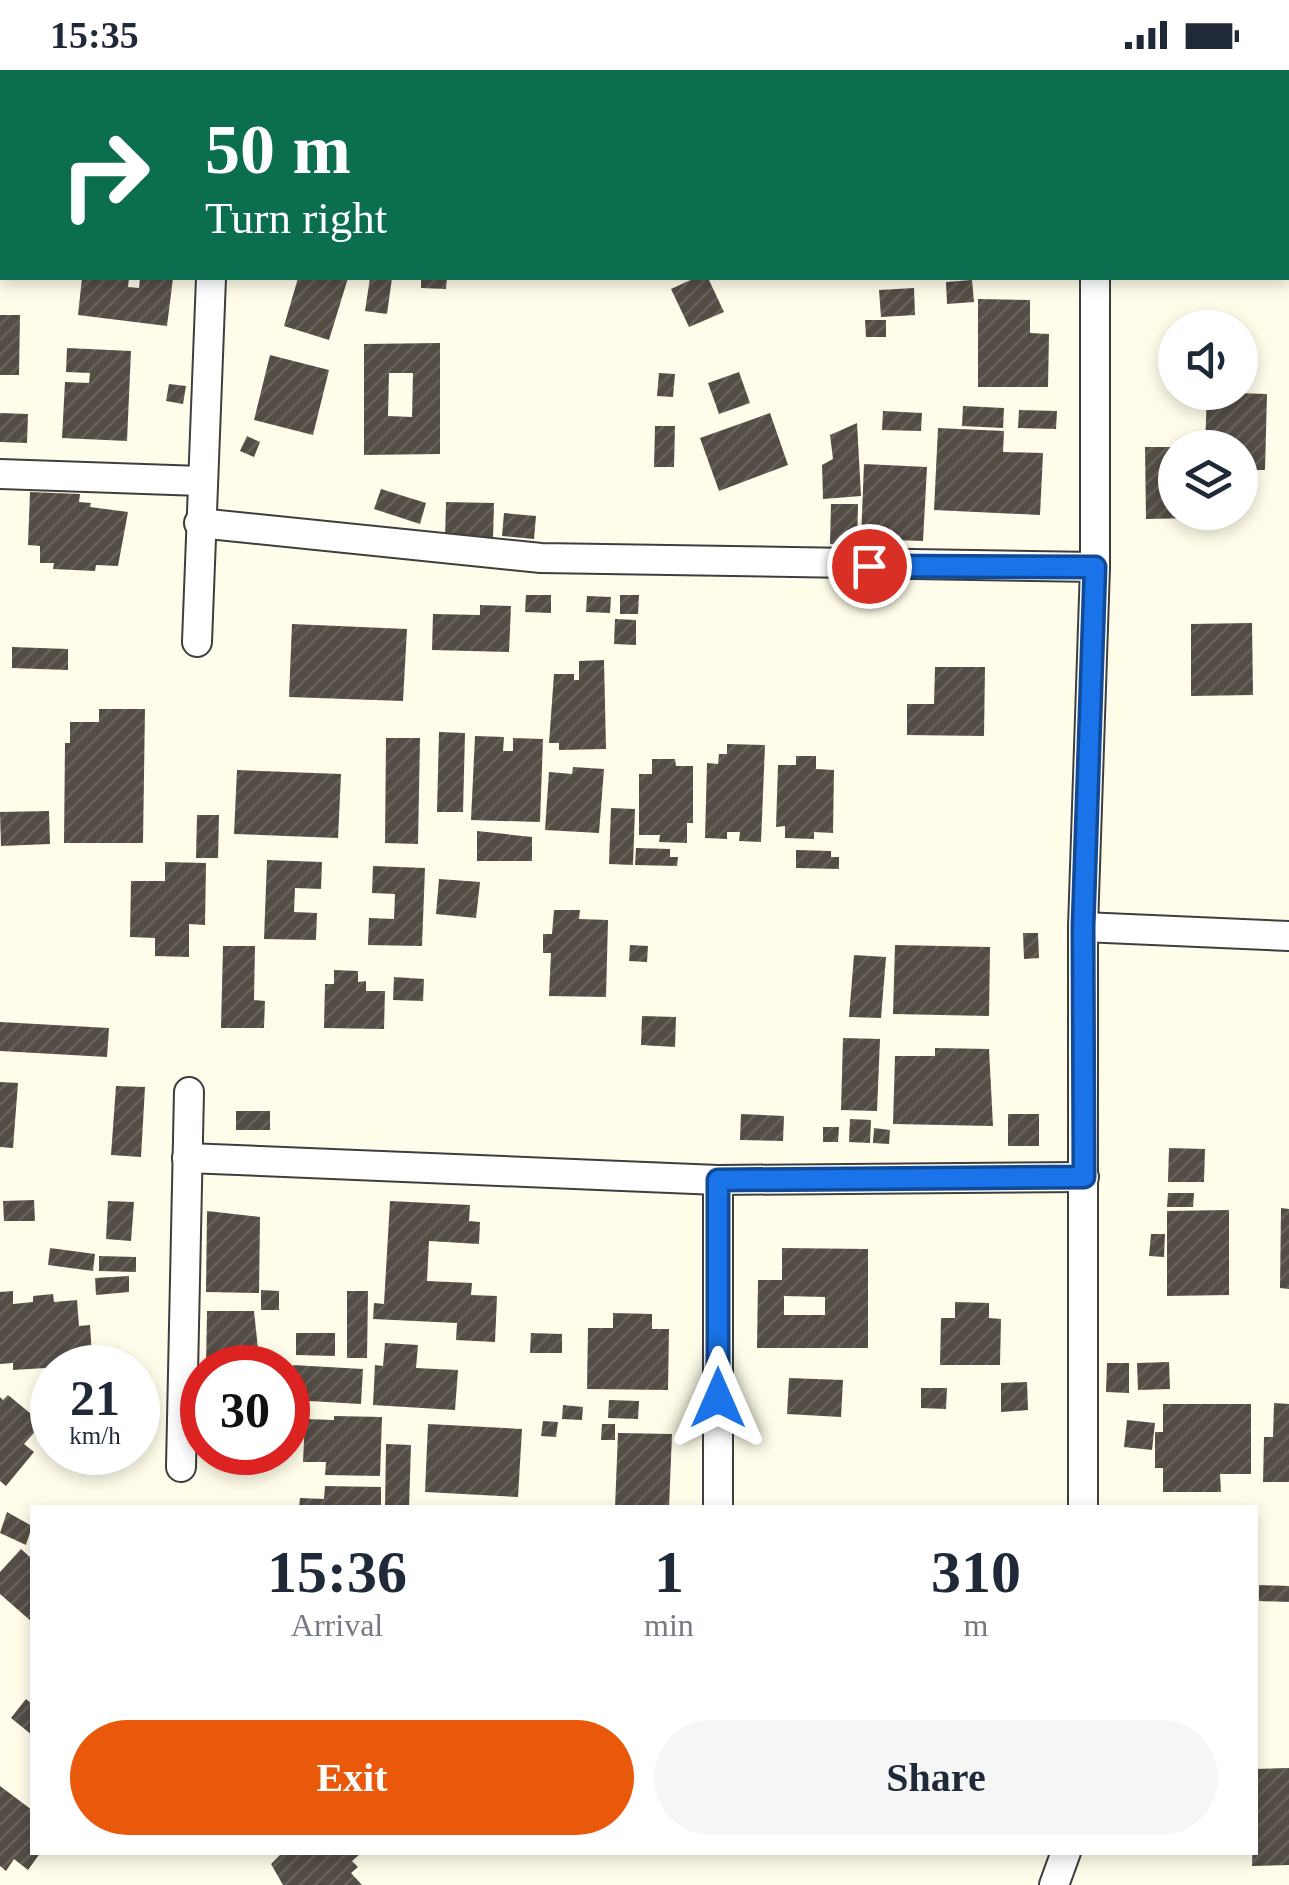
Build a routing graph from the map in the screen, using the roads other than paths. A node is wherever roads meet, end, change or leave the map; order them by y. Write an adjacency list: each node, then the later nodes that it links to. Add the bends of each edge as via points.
1 (211, 280): 4 (street)
2 (1094, 280): 6 (street)
3 (0, 474): 4 (street)
4 (201, 481): 5 (street)
5 (199, 523): 6 (street, via 542,558); 7 (street)
6 (1095, 567): 8 (street)
7 (197, 642)
8 (1083, 927): 9 (street); 12 (street)
9 (1289, 936)
10 (189, 1092): 11 (street)
11 (188, 1158): 13 (street); 14 (street)
12 (1084, 1177): 13 (street); 16 (street)
13 (718, 1180): 15 (street)
14 (184, 1345)
15 (718, 1505)
16 (1082, 1505)
17 (1065, 1855): 18 (street)
18 (1054, 1885)

